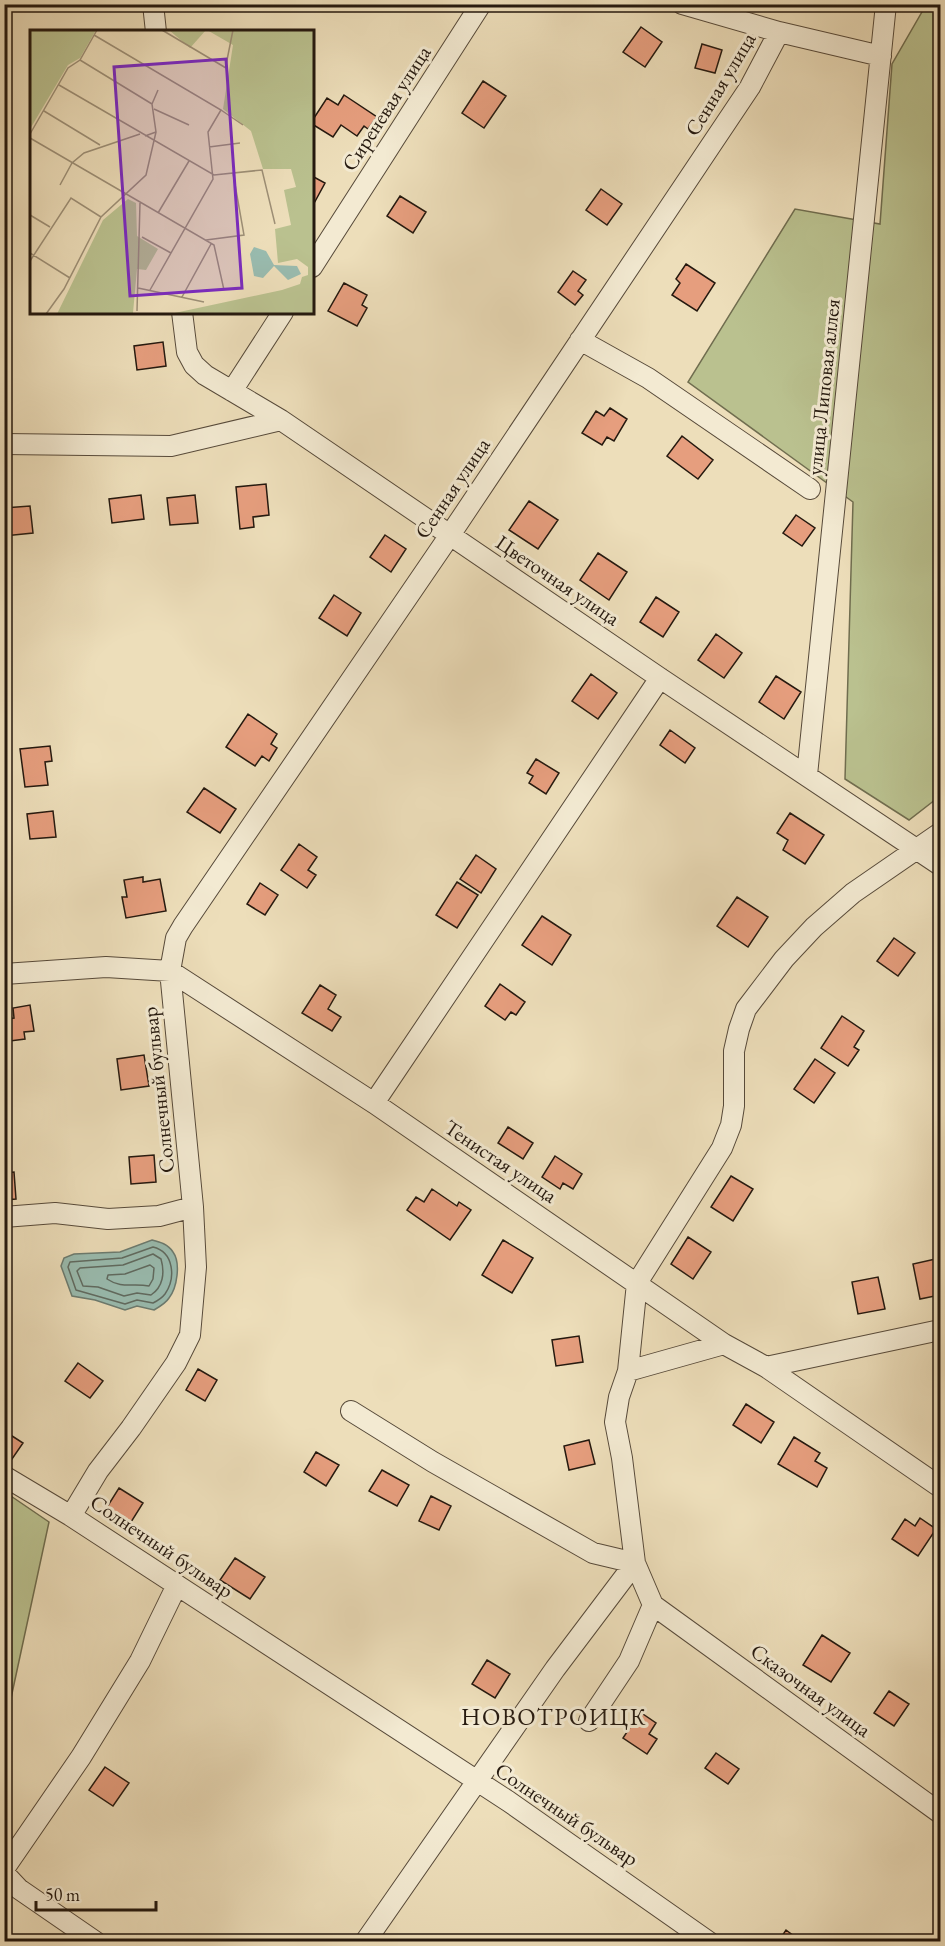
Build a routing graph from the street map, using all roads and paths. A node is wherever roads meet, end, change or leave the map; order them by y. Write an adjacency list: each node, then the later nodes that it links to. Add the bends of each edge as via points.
1 (153, 4): 5 (street)
2 (481, 4): 8 (street, Сиреневая улица)
3 (682, 4): 6 (street)
4 (886, 4): 7 (street, улица Липовая аллея)
5 (156, 30)
6 (779, 32): 7 (street); 11 (street, Сенная улица, via 750,87)
7 (881, 56): 18 (street, улица Липовая аллея)
8 (314, 264)
9 (182, 314): 12 (street, Цветочная улица, via 187,352 194,365)
10 (282, 314): 12 (street)
11 (580, 340): 15 (street, via 648,378); 16 (street, Сенная улица)
12 (232, 391): 13 (street, Цветочная улица)
13 (281, 420): 14 (street, via 171,446); 16 (street, Цветочная улица)
14 (4, 444)
15 (810, 489)
16 (450, 535): 17 (street, Цветочная улица); 22 (street, Сенная улица, via 183,926 176,938)
17 (660, 678): 18 (street, Цветочная улица); 24 (street)
18 (807, 776): 20 (street, Цветочная улица)
19 (940, 833): 20 (street)
20 (917, 849): 21 (street, Цветочная улица); 27 (street, via 853,893 814,927 746,1009 735,1051 731,1125 722,1148)
21 (940, 865)
22 (170, 971): 23 (street, Тенистая улица, via 106,967); 24 (street, Тенистая улица); 25 (street, Солнечный бульвар)
23 (5, 974)
24 (374, 1102): 27 (street, Тенистая улица)
25 (193, 1207): 26 (street, via 159,1216 108,1219 55,1213); 35 (street, Солнечный бульвар, via 196,1267 190,1335 176,1363 98,1471)
26 (4, 1217)
27 (638, 1283): 29 (street, Тенистая улица); 31 (street)
28 (940, 1330): 30 (street)
29 (724, 1344): 30 (street, Тенистая улица); 31 (street)
30 (766, 1367): 34 (street, Тенистая улица)
31 (628, 1371): 36 (street, via 615,1422)
32 (351, 1411): 36 (street, via 593,1553)
33 (4, 1476): 35 (street)
34 (940, 1487)
35 (71, 1516): 37 (street, Солнечный бульвар)
36 (635, 1563): 38 (street); 40 (street)
37 (177, 1585): 40 (street, Солнечный бульвар); 42 (street, via 140,1661)
38 (653, 1605): 39 (street, via 629,1661); 41 (street, Сказочная улица)
39 (589, 1721)
40 (477, 1782): 44 (street); 45 (street, Солнечный бульвар)
41 (940, 1813)
42 (4, 1871): 43 (street, via 19,1889)
43 (96, 1941)
44 (365, 1941)
45 (709, 1941)

